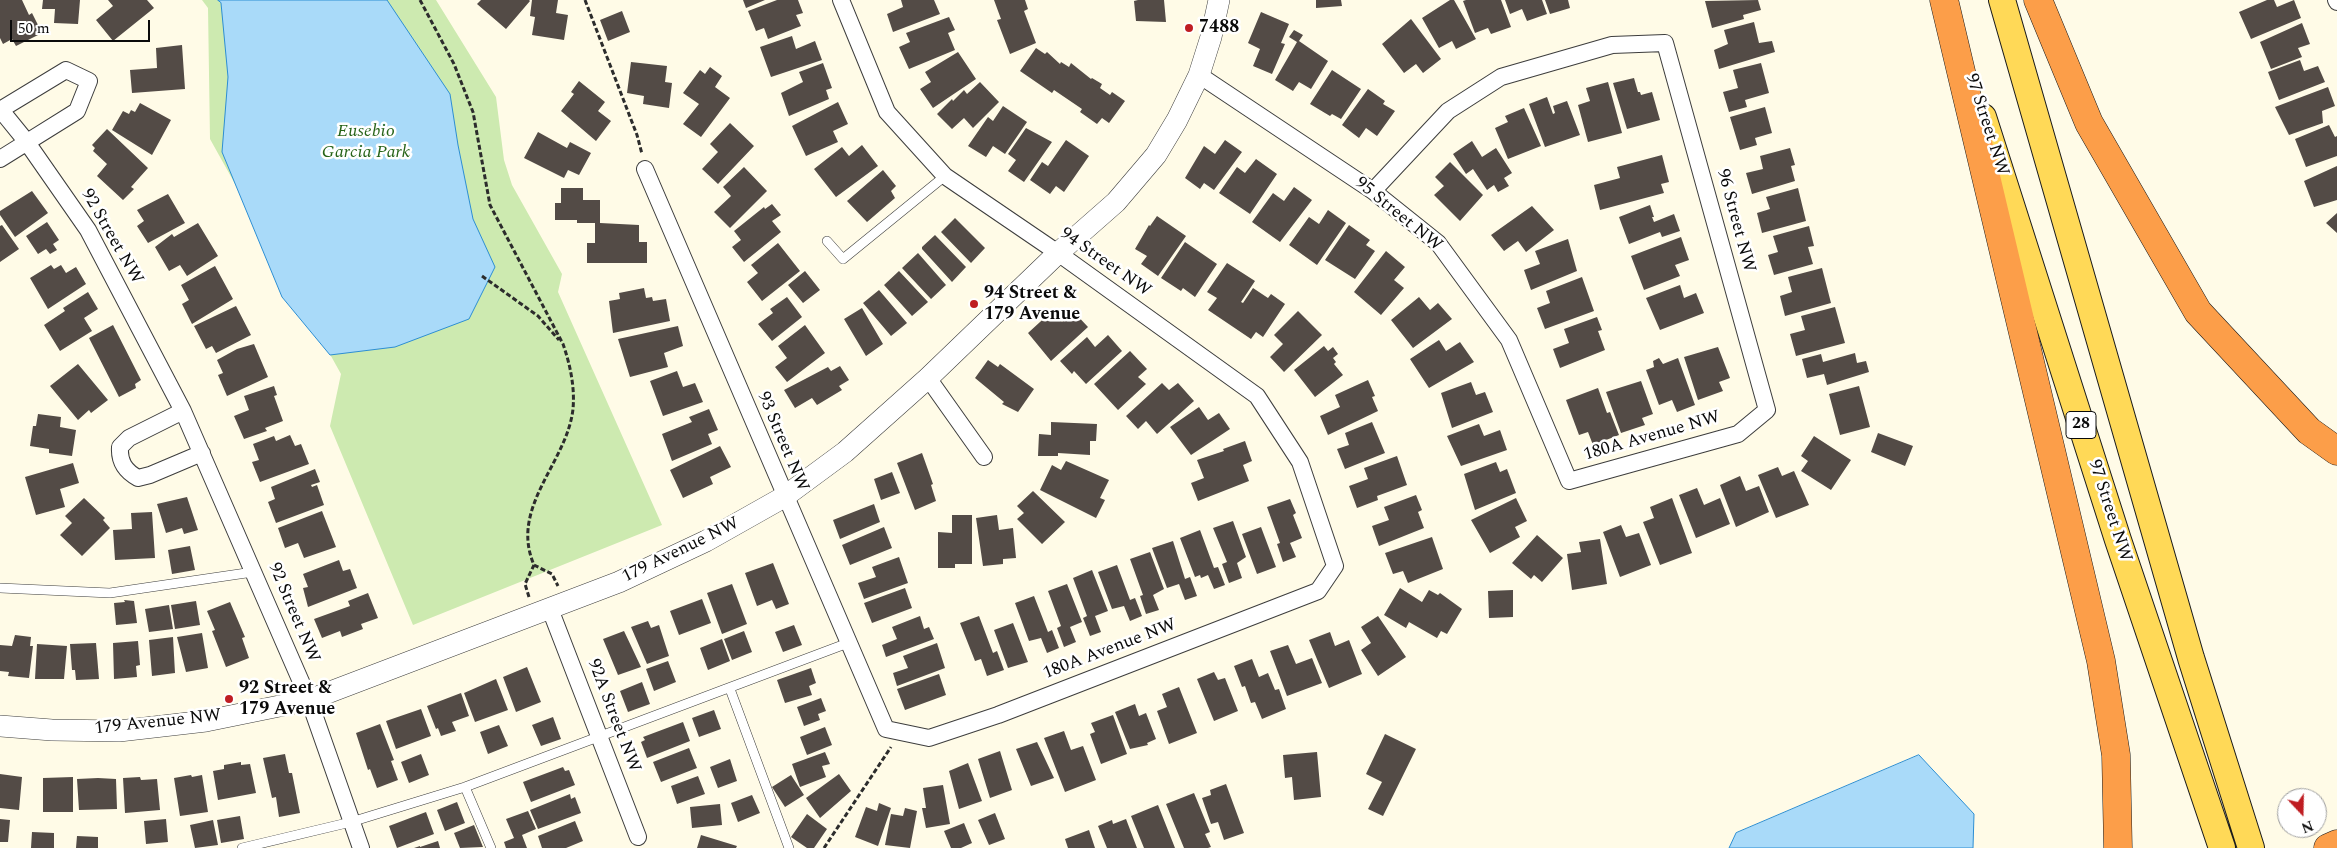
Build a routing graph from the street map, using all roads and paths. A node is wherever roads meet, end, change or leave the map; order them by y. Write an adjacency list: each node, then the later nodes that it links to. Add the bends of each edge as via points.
1 (420, 0): 18 (path, via 454,64 472,112 490,205)
2 (585, 0): 12 (path, via 638,135)
3 (841, 0): 13 (street, 94 Street NW, via 887,112)
4 (1219, 0): 8 (street)
5 (1945, 0): 47 (highway, via 2101,661 2116,755); 48 (main road, 97 Street NW / 28, via 2118,540)
6 (2002, 0): 49 (main road, 97 Street NW, via 2191,658)
7 (2038, 0): 22 (highway, via 2089,123 2198,312 2309,431)
8 (1198, 75): 14 (street, 95 Street NW); 16 (street, 179 Avenue NW, via 1156,155 1116,202)
9 (0, 109): 10 (street, 92 Street NW); 10 (street, 92 Street NW, via 66,70 88,81 77,111)
10 (26, 141): 11 (street, 92 Street NW); 21 (street, 92 Street NW, via 88,230)
11 (0, 159)
12 (645, 170): 26 (street, 93 Street NW)
13 (945, 176): 15 (lane, via 843,259); 16 (street, 94 Street NW)
14 (1373, 191): 20 (street, 96 Street NW, via 1448,111 1500,76 1612,44 1665,43); 25 (street, 95 Street NW, via 1438,243 1509,340)
15 (827, 241)
16 (1058, 253): 19 (street, 179 Avenue NW); 28 (street, 94 Street NW, via 1257,396 1300,462)
17 (482, 276): 18 (path, via 538,316)
18 (563, 344): 27 (path, via 571,374 573,409 569,428 527,521 526,538)
19 (928, 378): 24 (street); 26 (street, 179 Avenue NW, via 846,452)
20 (1766, 410): 25 (street, 180A Avenue NW, via 1738,434)
21 (183, 411): 23 (street, 92 Street NW); 23 (street, via 129,438 120,447 122,463 127,472 138,478)
22 (2337, 451)
23 (202, 453): 29 (street, 92 Street NW)
24 (984, 457)
25 (1569, 481)
26 (784, 497): 31 (street, 179 Avenue NW, via 706,542); 32 (street, 93 Street NW)
27 (534, 564): 31 (path, via 552,574); 31 (path, via 525,584)
28 (1335, 566): 36 (street, 180A Avenue NW, via 1318,591 998,715 929,738)
29 (253, 572): 30 (lane, via 110,593); 34 (street, 92 Street NW)
30 (0, 588)
31 (550, 609): 34 (street, 179 Avenue NW); 37 (street, 92A Street NW)
32 (848, 642): 33 (lane); 36 (street, 93 Street NW)
33 (730, 689): 37 (lane); 45 (lane)
34 (309, 700): 35 (street, 179 Avenue NW, via 206,721 119,731); 39 (street, 92 Street NW)
35 (0, 726)
36 (893, 731): 46 (path)
37 (599, 736): 38 (lane); 40 (street, 92A Street NW)
38 (465, 787): 39 (lane); 44 (lane)
39 (352, 822): 42 (lane); 43 (street, 92 Street NW)
40 (638, 837)
41 (2337, 844): 50 (highway)
42 (242, 848)
43 (361, 848)
44 (492, 848)
45 (789, 848)
46 (824, 848)
47 (2118, 848)
48 (2222, 848)
49 (2251, 848)
50 (2328, 848)

